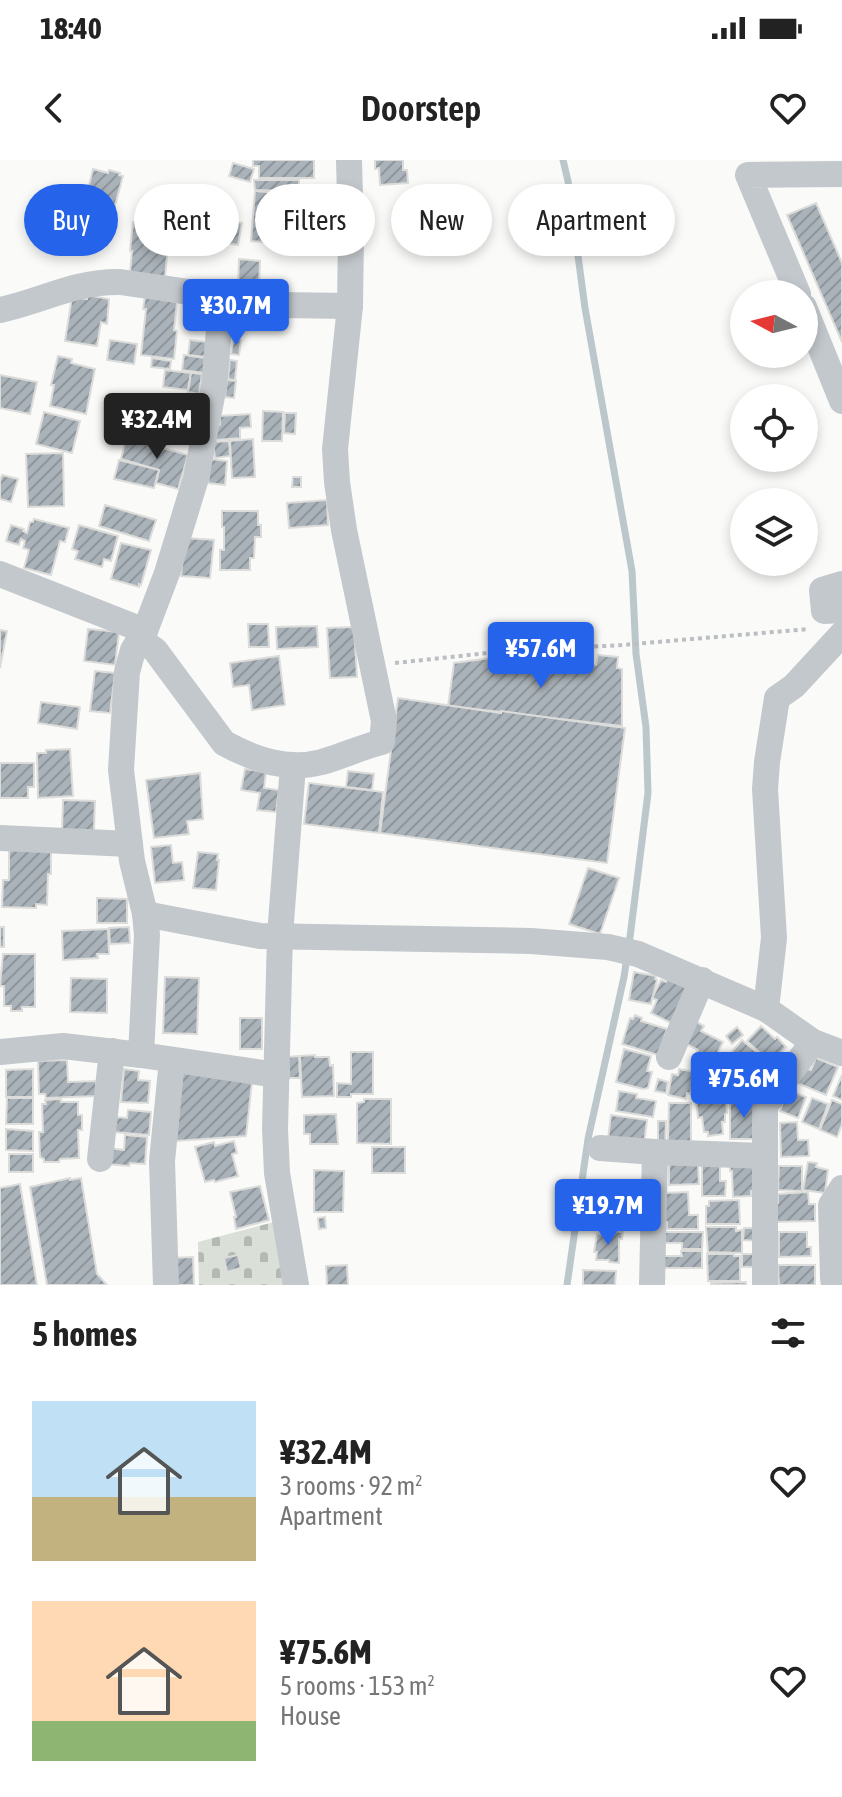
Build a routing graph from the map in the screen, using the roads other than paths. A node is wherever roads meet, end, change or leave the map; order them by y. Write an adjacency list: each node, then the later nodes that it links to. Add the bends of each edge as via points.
1 (349, 160): 5 (street)
2 (842, 174): 3 (street, via 748,175)
3 (792, 280)
4 (222, 297): 5 (street); 6 (street, via 102,282); 13 (street, via 214,386 196,478)
5 (350, 306): 14 (street, via 335,460 344,530 384,721 382,742)
6 (0, 310)
7 (818, 342): 8 (street)
8 (842, 401)
9 (0, 574): 13 (street)
10 (842, 584): 11 (street, via 822,590 824,611)
11 (842, 610)
12 (842, 634): 20 (street, via 777,698 765,789 774,938)
13 (142, 636): 14 (street, via 224,743 274,764); 16 (street, via 127,672 121,770)
14 (293, 766): 18 (street)
15 (0, 838): 16 (street)
16 (130, 844): 17 (street)
17 (145, 914): 18 (street, via 260,936); 25 (street)
18 (280, 935): 19 (street, via 608,947); 28 (street)
19 (702, 980): 20 (street); 26 (street)
20 (766, 1009): 21 (street)
21 (813, 1042): 24 (street); 31 (street, via 765,1106)
22 (112, 1051): 23 (street, via 63,1046); 25 (street); 32 (street)
23 (0, 1052)
24 (842, 1053)
25 (141, 1055): 27 (street)
26 (669, 1057)
27 (172, 1060): 28 (street); 34 (street, via 162,1161)
28 (277, 1075): 35 (street, via 277,1173)
29 (600, 1148): 30 (street)
30 (655, 1152): 31 (street); 36 (street)
31 (765, 1156): 37 (street)
32 (100, 1159)
33 (842, 1188): 38 (street, via 831,1205)
34 (166, 1285)
35 (296, 1285)
36 (652, 1285)
37 (765, 1285)
38 (834, 1285)

